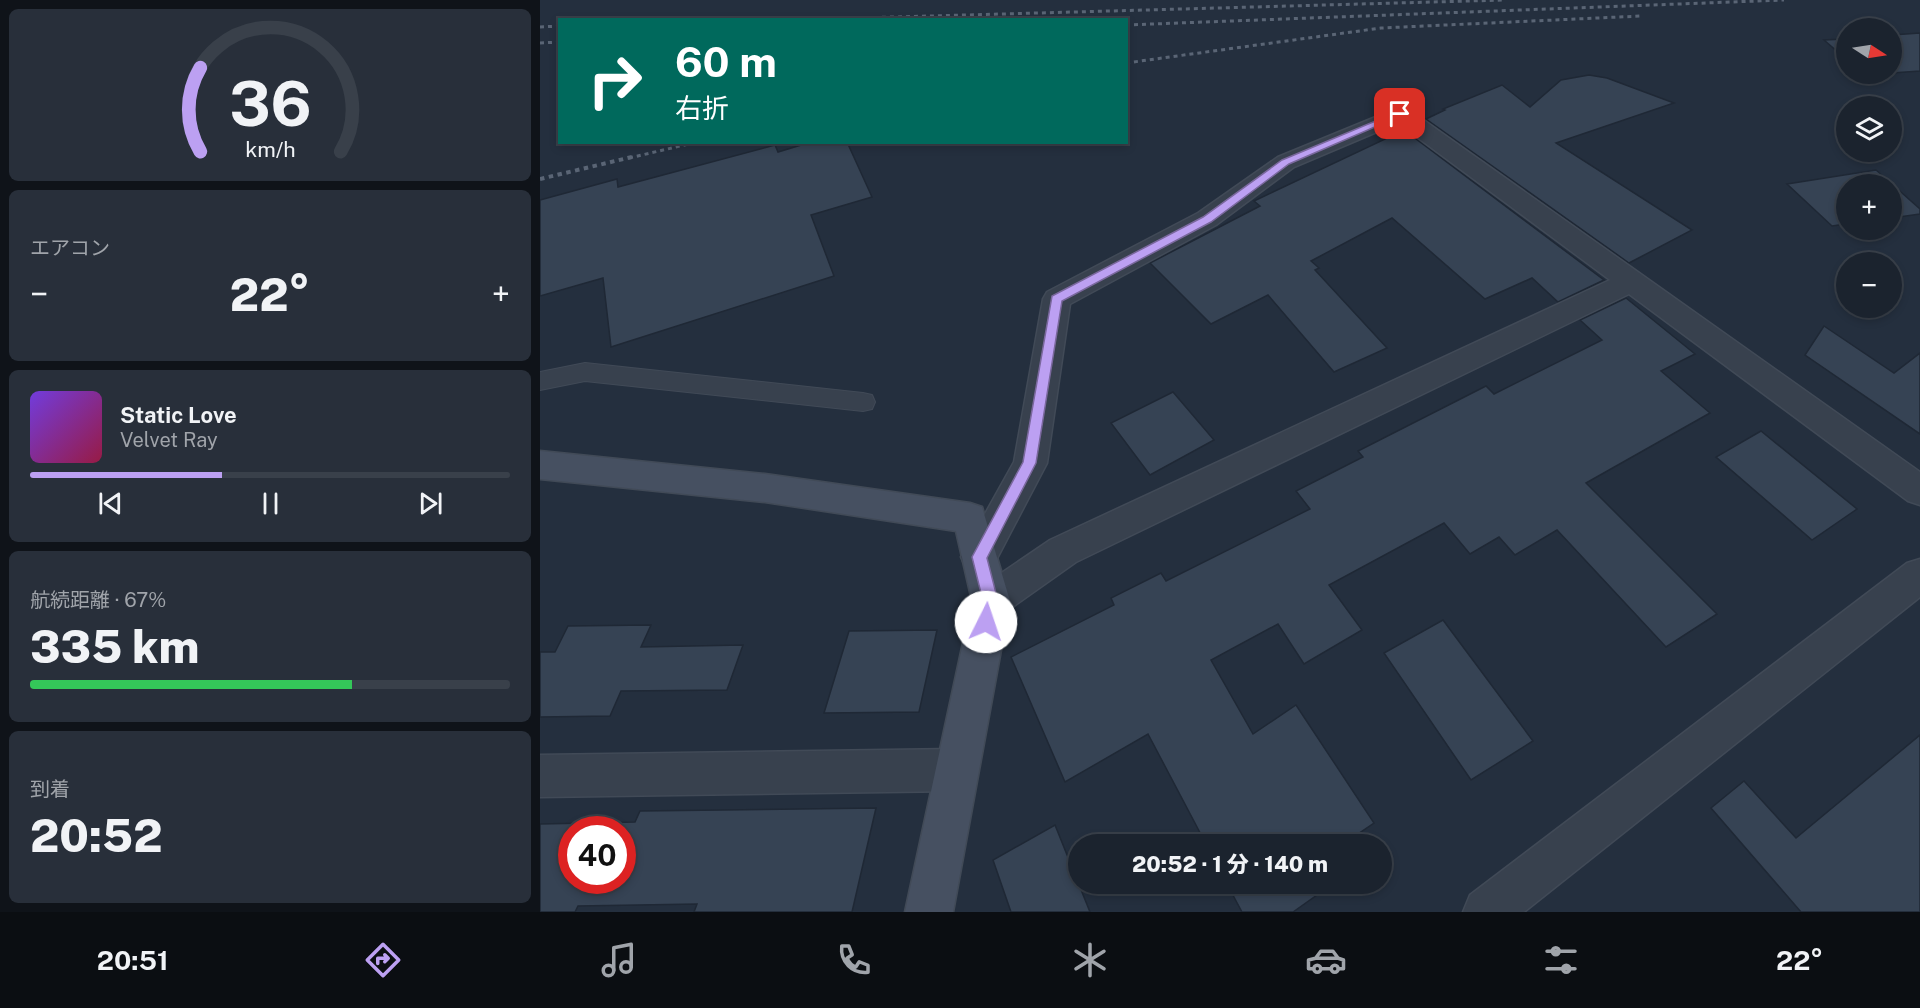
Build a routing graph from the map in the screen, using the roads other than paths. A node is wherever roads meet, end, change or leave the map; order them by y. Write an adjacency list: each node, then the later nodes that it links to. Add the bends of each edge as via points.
1 (1632, 281): 5 (street); 6 (street, via 1400,114 1286,162 1207,219 1057,299 1030,463); 8 (street, via 1064,551)
2 (540, 381): 3 (lane, via 585,372)
3 (863, 402)
4 (540, 465): 6 (street, via 765,488 970,518)
5 (1920, 492)
6 (979, 557): 8 (street)
7 (1920, 574): 12 (street)
8 (991, 601): 9 (street)
9 (957, 770): 10 (street); 11 (street)
10 (540, 776)
11 (929, 912)
12 (1487, 912)

